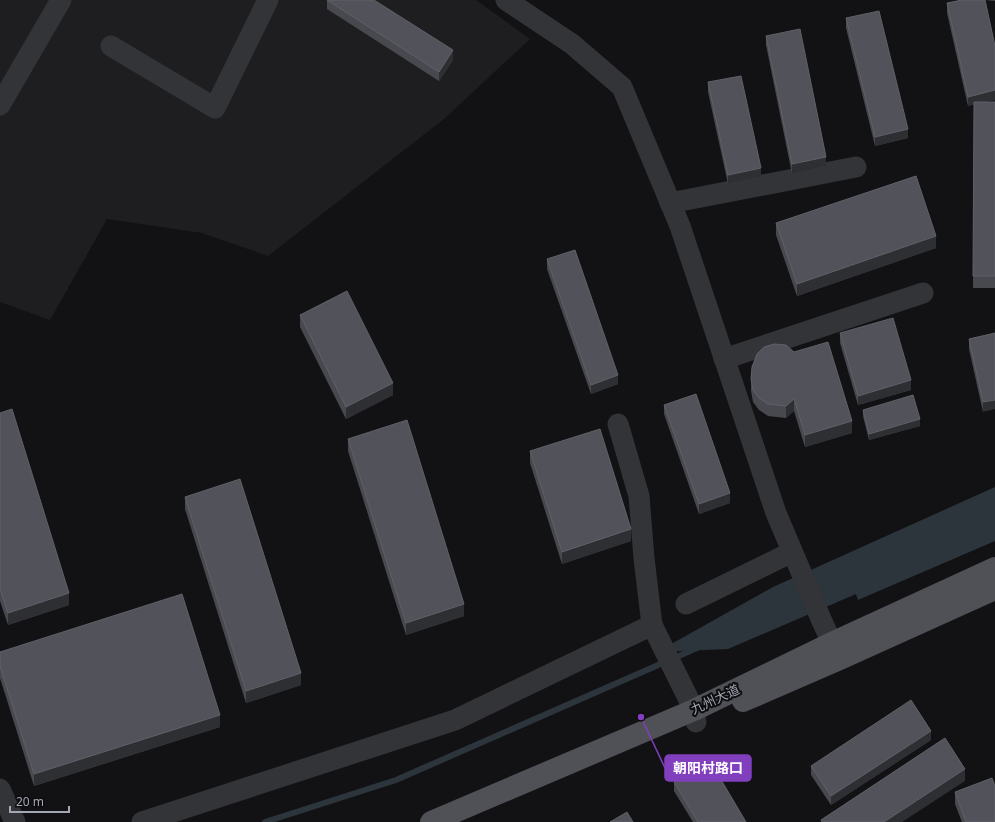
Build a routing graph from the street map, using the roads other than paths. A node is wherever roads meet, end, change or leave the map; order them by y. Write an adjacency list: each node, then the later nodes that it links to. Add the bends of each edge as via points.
1 (61, 0): 5 (street)
2 (268, 0): 4 (street, via 215,108)
3 (506, 0): 7 (street, via 572,44 622,87)
4 (111, 46)
5 (0, 105)
6 (856, 167): 7 (street)
7 (670, 203): 9 (street)
8 (923, 293): 9 (street)
9 (724, 359): 11 (street, via 776,513)
10 (618, 424): 15 (street, via 639,496)
11 (792, 552): 14 (street); 16 (street)
12 (995, 568): 16 (main road, 九州大道)
13 (995, 589): 16 (main road)
14 (686, 604)
15 (652, 625): 17 (street); 20 (street, via 454,720)
16 (836, 651): 17 (main road, 九州大道)
17 (695, 716): 21 (main road, 九州大道); 22 (main road)
18 (0, 789): 19 (street)
19 (15, 822)
20 (142, 822)
21 (431, 822)
22 (467, 822)

